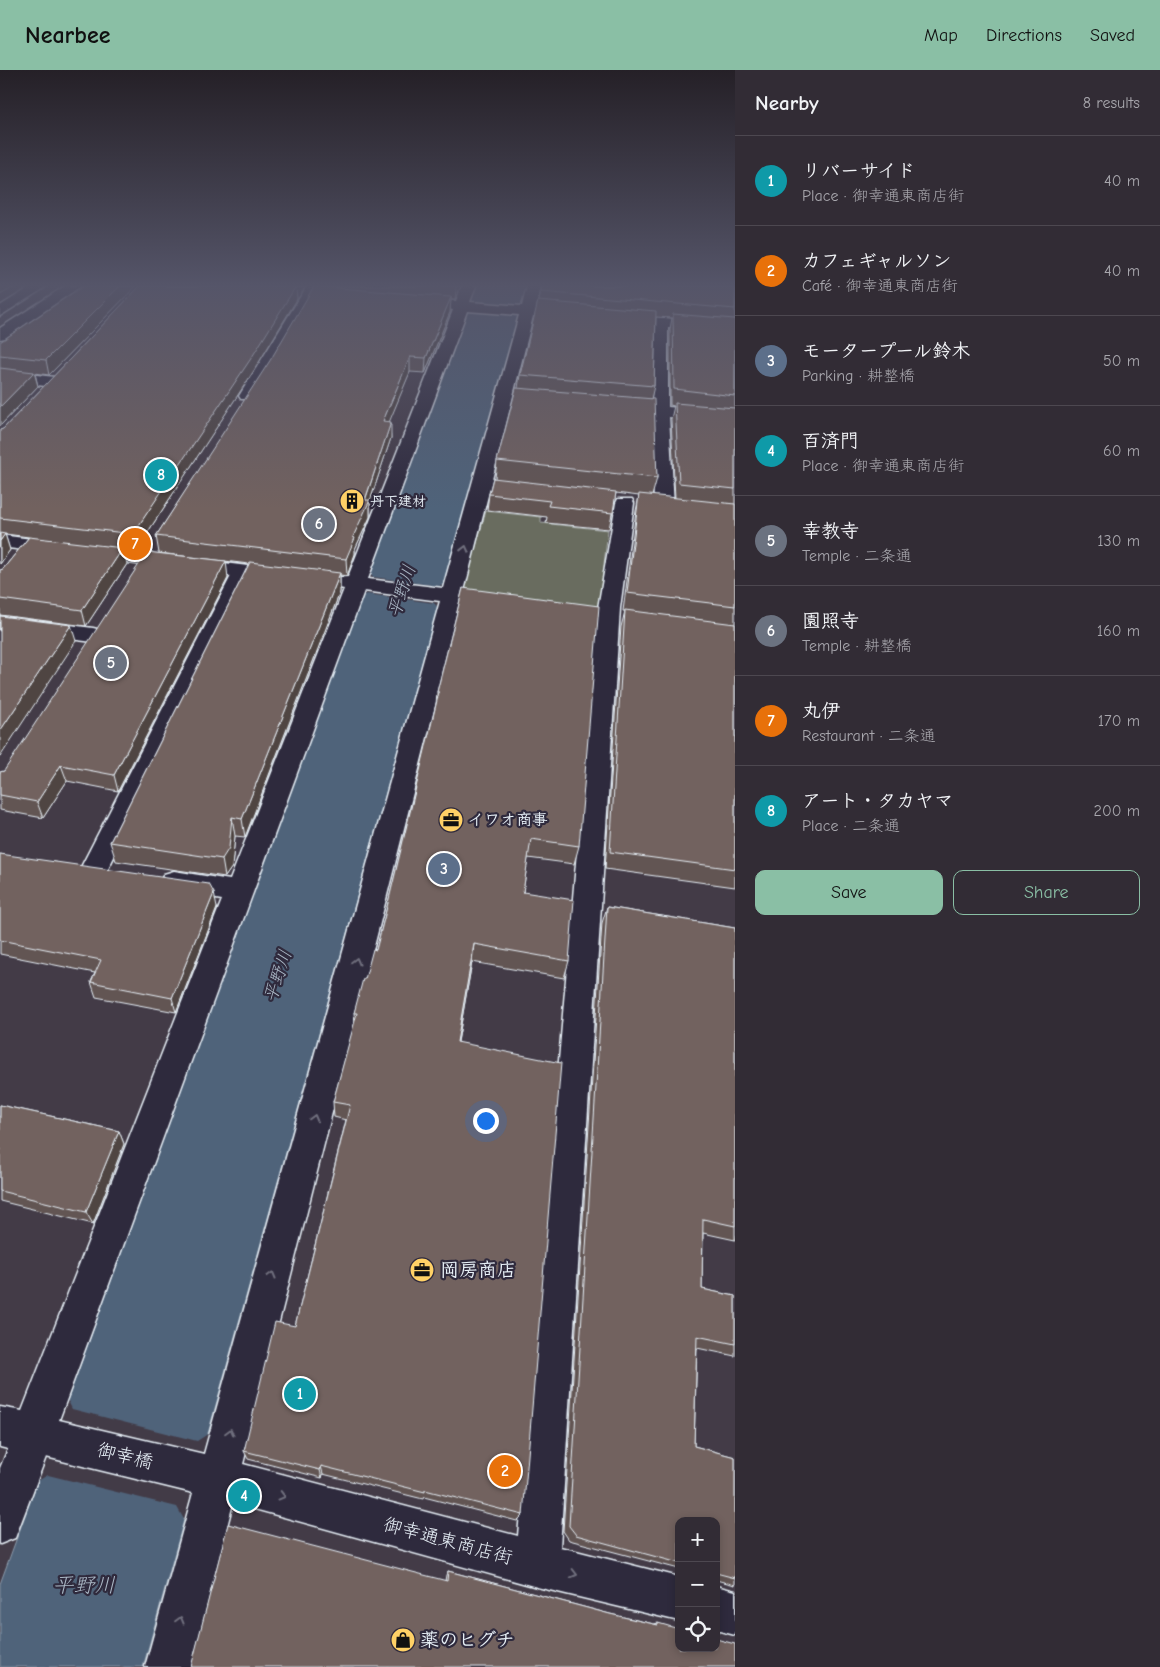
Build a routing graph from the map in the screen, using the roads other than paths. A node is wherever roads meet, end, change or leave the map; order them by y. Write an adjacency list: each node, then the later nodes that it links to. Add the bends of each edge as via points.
1 (268, 361): 13 (street)
2 (443, 361): 21 (street)
3 (513, 361): 9 (street)
4 (661, 361): 12 (street)
5 (68, 368): 7 (street)
6 (0, 376): 7 (street)
7 (55, 382): 8 (street)
8 (41, 396)
9 (504, 398): 10 (street); 15 (street)
10 (524, 399)
11 (602, 406): 12 (street)
12 (660, 412): 14 (street); 34 (street, via 673,508 615,502)
13 (236, 413)
14 (735, 418)
15 (481, 486): 16 (street); 22 (street, one-way to 15)
16 (500, 488)
17 (0, 541): 18 (street, via 22,552)
18 (148, 551): 19 (street); 20 (street)
19 (244, 571): 21 (street); 27 (street)
20 (128, 582)
21 (359, 585): 22 (street); 30 (street)
22 (448, 595): 23 (street); 32 (street, one-way to 22)
23 (492, 601)
24 (0, 623): 25 (street)
25 (93, 636)
26 (66, 865): 27 (street)
27 (94, 869): 28 (street)
28 (123, 874)
29 (153, 878): 30 (street)
30 (240, 892): 31 (street)
31 (27, 1433): 32 (street, 御幸橋); 33 (street)
32 (209, 1477): 34 (street, 御幸通東商店街, one-way to 34); 38 (street, one-way to 32)
33 (0, 1523)
34 (537, 1565): 35 (street, 御幸通東商店街, one-way to 35)
35 (675, 1598)
36 (720, 1609): 37 (street)
37 (735, 1613)
38 (168, 1667)

